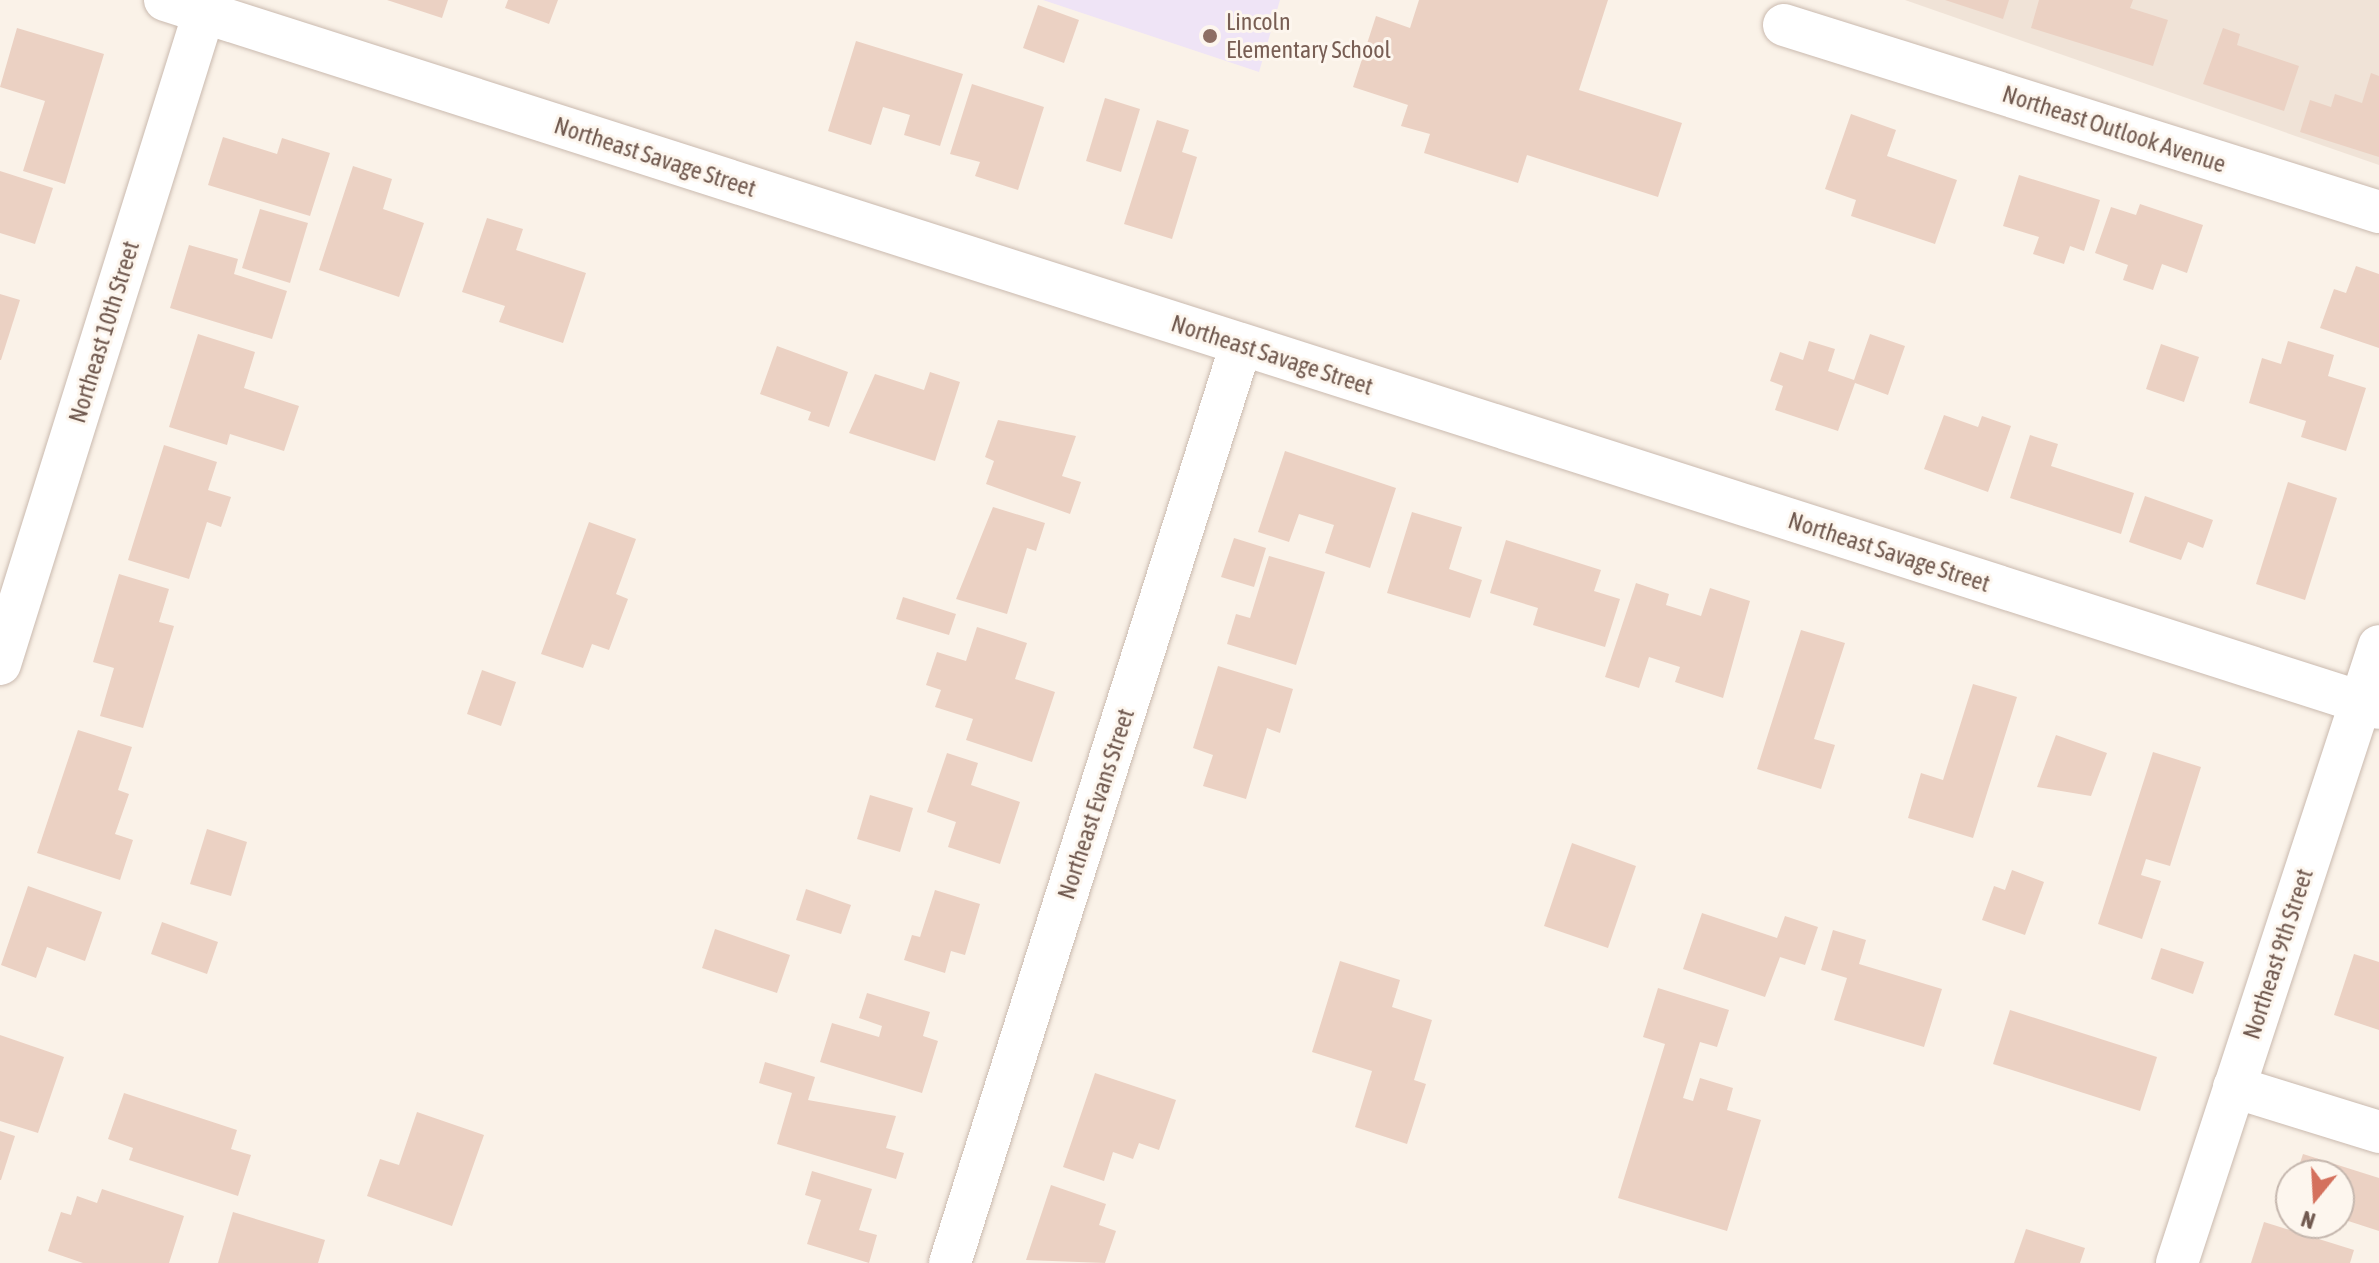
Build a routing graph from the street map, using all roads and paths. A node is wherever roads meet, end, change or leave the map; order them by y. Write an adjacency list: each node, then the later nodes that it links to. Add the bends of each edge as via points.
1 (192, 4): 4 (street, Northeast Savage Street); 6 (street, Northeast 10th Street)
2 (1784, 25): 3 (street, Northeast Outlook Avenue)
3 (2379, 212)
4 (1241, 345): 7 (street, Northeast Savage Street); 10 (street, Northeast Evans Street)
5 (2379, 646): 7 (street, Northeast 9th Street)
6 (0, 664)
7 (2370, 705): 8 (street, Northeast 9th Street)
8 (2234, 1087): 9 (street); 11 (street, Northeast 9th Street)
9 (2379, 1132)
10 (950, 1263)
11 (2177, 1263)

